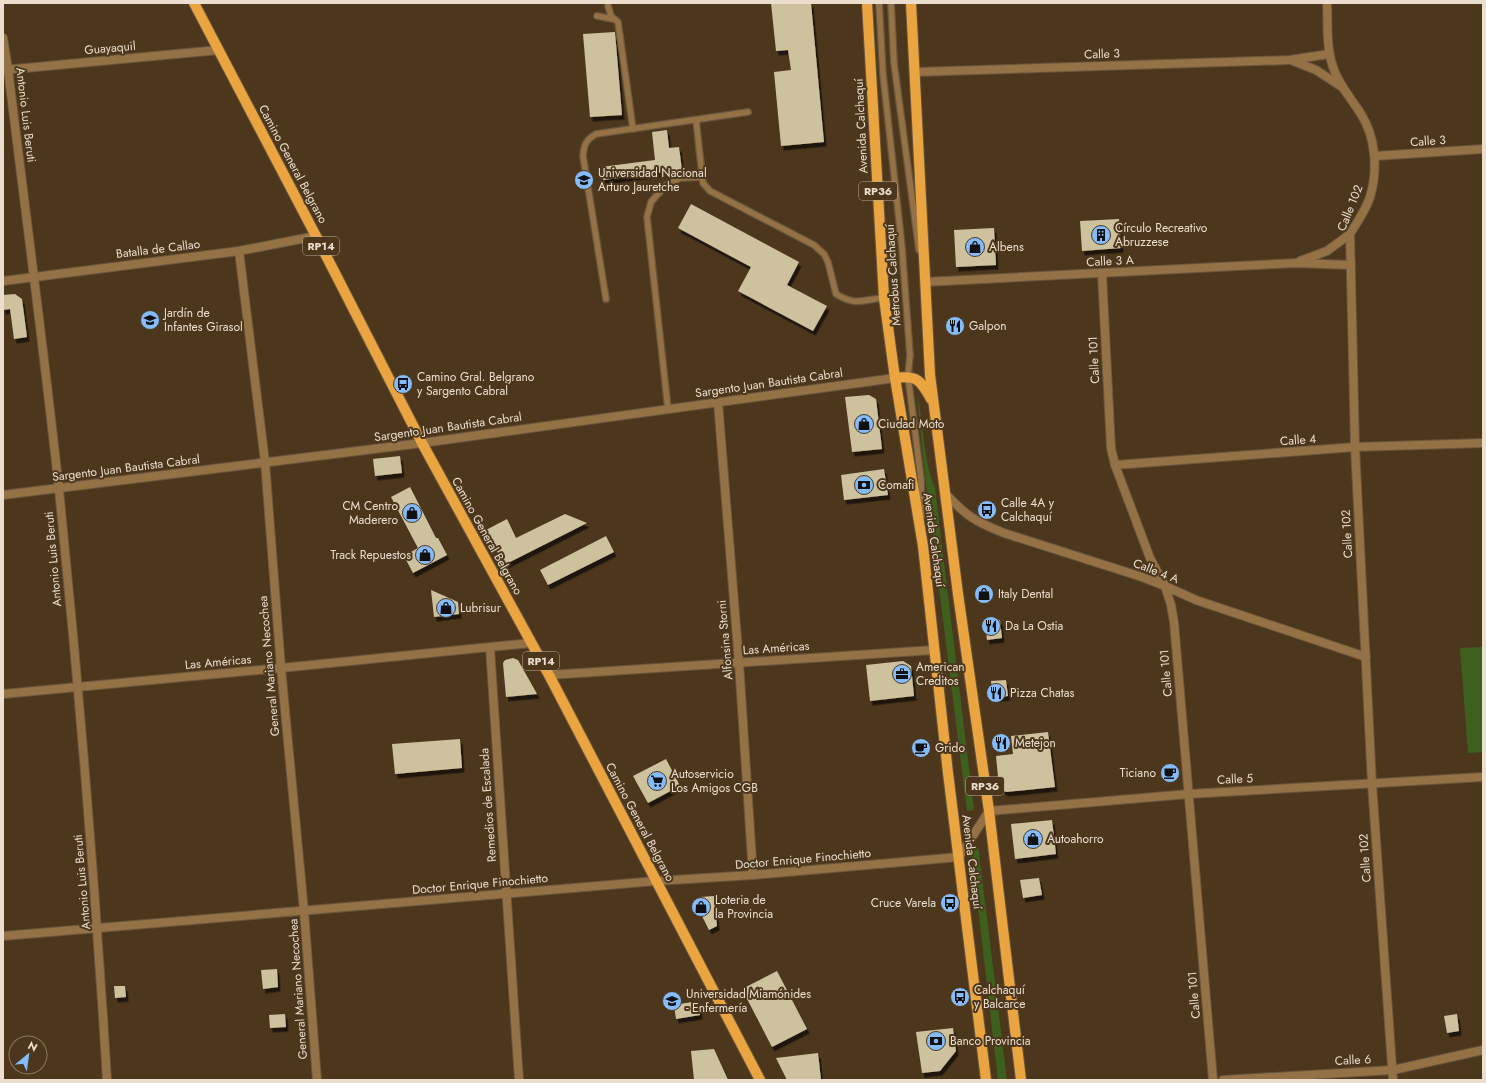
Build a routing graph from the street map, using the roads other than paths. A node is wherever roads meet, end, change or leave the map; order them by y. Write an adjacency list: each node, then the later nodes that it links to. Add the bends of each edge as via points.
1 (194, 3): 11 (main road, Camino General Belgrano / RP14)
2 (867, 3): 32 (main road, Avenida Calchaquí / RP36)
3 (879, 3): 34 (lane, Metrobus Calchaquí, via 902,247 910,355)
4 (890, 3): 31 (lane, via 894,63)
5 (911, 3): 15 (main road, Avenida Calchaquí / RP36)
6 (1327, 3): 12 (street, Calle 102)
7 (608, 6): 9 (lane, via 611,16)
8 (597, 16): 9 (lane, via 612,18)
9 (618, 22): 19 (lane)
10 (3, 38): 14 (street, Antonio Luis Beruti)
11 (219, 50): 14 (street, Guayaquil); 24 (main road, Camino General Belgrano / RP14)
12 (1329, 54): 13 (street, Calle 3); 16 (street, Calle 102)
13 (1290, 60): 15 (street, Calle 3); 16 (street, Calle 3, via 1316,70)
14 (6, 70): 29 (street, Antonio Luis Beruti)
15 (915, 72): 31 (main road, Avenida Calchaquí / RP36)
16 (1343, 88): 21 (street, Calle 102, via 1362,115)
17 (748, 112): 18 (lane)
18 (696, 120): 19 (lane); 22 (lane)
19 (633, 129): 33 (lane, via 596,134 588,138 584,145 583,156)
20 (1483, 149): 21 (street, Calle 3)
21 (1375, 156): 23 (street, Calle 102, via 1370,197 1364,213)
22 (702, 176): 32 (lane, via 703,183 710,191 814,245 828,262 836,294 854,302); 38 (lane, via 680,178 665,186 651,202 647,216)
23 (1350, 234): 26 (street, Calle 3 A, via 1327,251); 27 (street, Calle 102)
24 (316, 236): 25 (street, Batalla de Callao); 39 (main road, Camino General Belgrano / RP14)
25 (239, 251): 29 (street, Batalla de Callao); 42 (street, General Mariano Necochea)
26 (1296, 263): 27 (street, Calle 3 A); 28 (street, Calle 3 A)
27 (1351, 264): 41 (street, Calle 102)
28 (1102, 274): 31 (street, Calle 3 A); 43 (street, Calle 101, via 1111,448)
29 (33, 277): 30 (street, Batalla de Callao); 44 (street, Antonio Luis Beruti)
30 (3, 280)
31 (925, 282): 37 (main road, Avenida Calchaquí / RP36)
32 (884, 298): 35 (main road, Avenida Calchaquí / RP36)
33 (606, 299)
34 (908, 376): 35 (main road); 37 (main road, via 922,383); 47 (lane, Metrobus Calchaquí, via 921,479)
35 (895, 378): 36 (street, Sargento Juan Bautista Cabral); 47 (main road, Avenida Calchaquí / RP36)
36 (718, 402): 38 (street, Sargento Juan Bautista Cabral); 53 (street, Alfonsina Storni)
37 (933, 403): 45 (main road, Avenida Calchaquí / RP36)
38 (668, 409): 39 (street, Sargento Juan Bautista Cabral)
39 (422, 443): 42 (street, Sargento Juan Bautista Cabral); 49 (main road, Camino General Belgrano / RP14)
40 (1483, 443): 41 (street, Calle 4)
41 (1355, 447): 43 (street, Calle 4); 52 (street, Calle 102)
42 (264, 462): 44 (street, Sargento Juan Bautista Cabral); 54 (street, General Mariano Necochea)
43 (1115, 465): 48 (street, Calle 101, via 1150,558)
44 (59, 488): 46 (street, Sargento Juan Bautista Cabral); 56 (street, Antonio Luis Beruti)
45 (945, 493): 48 (street, Calle 4 A, via 960,509 982,524); 61 (main road, Avenida Calchaquí / RP36)
46 (3, 496)
47 (923, 546): 51 (main road, Avenida Calchaquí / RP36)
48 (1165, 586): 52 (street, Calle 4 A, via 1196,600); 60 (street, Calle 101, via 1174,622)
49 (531, 643): 50 (street, Las Américas); 55 (main road, Camino General Belgrano / RP14)
50 (490, 648): 54 (street, Las Américas); 65 (street, Remedios de Escalada)
51 (934, 650): 53 (street, Las Américas); 62 (main road, Avenida Calchaquí / RP36)
52 (1366, 657): 59 (street, Calle 102)
53 (740, 663): 55 (street, Las Américas); 63 (street, Alfonsina Storni)
54 (281, 668): 56 (street, Las Américas); 66 (street, General Mariano Necochea)
55 (548, 675): 64 (main road, Camino General Belgrano / RP14)
56 (78, 688): 57 (street, Las Américas); 67 (street, Antonio Luis Beruti)
57 (3, 694)
58 (1483, 777): 59 (street, Calle 5)
59 (1372, 784): 60 (street, Calle 5); 70 (street, Calle 102)
60 (1189, 794): 61 (street, Calle 5); 77 (street, Calle 101)
61 (988, 810): 62 (street); 76 (main road, Avenida Calchaquí / RP36)
62 (959, 857): 63 (street, Doctor Enrique Finochietto); 75 (main road, Avenida Calchaquí / RP36)
63 (753, 875): 64 (street, Doctor Enrique Finochietto)
64 (656, 881): 65 (street, Doctor Enrique Finochietto); 74 (main road, Camino General Belgrano / RP14)
65 (506, 894): 66 (street, Doctor Enrique Finochietto); 73 (street, Remedios de Escalada)
66 (304, 911): 67 (street, Doctor Enrique Finochietto); 72 (street, General Mariano Necochea)
67 (98, 929): 68 (street, Doctor Enrique Finochietto); 71 (street, Antonio Luis Beruti)
68 (3, 936)
69 (1483, 1050): 70 (street, Calle 6)
70 (1393, 1070): 78 (street, Calle 6); 79 (street, Calle 102)
71 (107, 1080)
72 (317, 1080)
73 (519, 1080)
74 (760, 1080)
75 (986, 1080)
76 (1021, 1080)
77 (1214, 1080)
78 (1223, 1080)
79 (1394, 1080)

